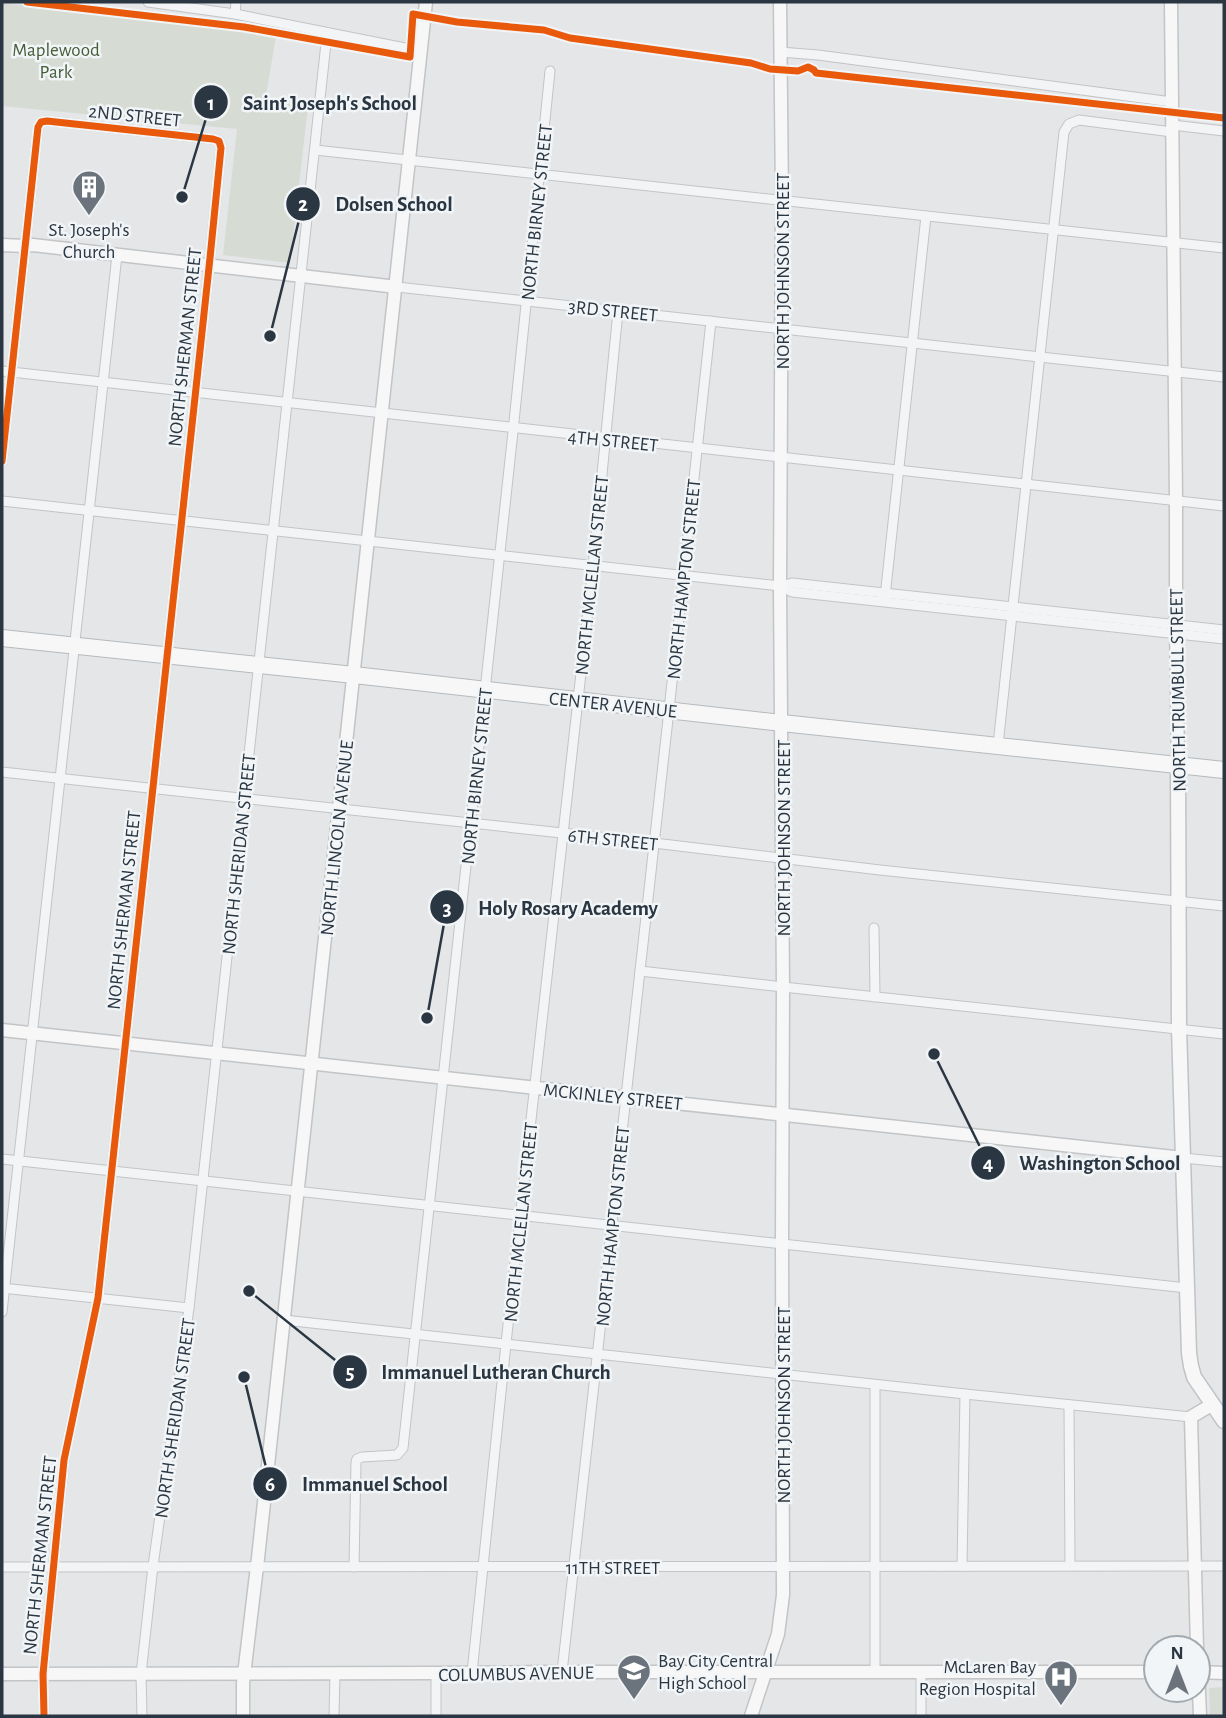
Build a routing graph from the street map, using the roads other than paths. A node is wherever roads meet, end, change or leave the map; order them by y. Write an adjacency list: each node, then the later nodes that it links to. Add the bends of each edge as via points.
1 (148, 2): 6 (street)
2 (236, 2): 6 (street)
3 (426, 2): 8 (street, NORTH LINCOLN AVENUE)
4 (780, 2): 9 (street, NORTH JOHNSON STREET)
5 (1171, 2): 11 (street, NORTH TRUMBULL STREET)
6 (235, 14): 7 (street)
7 (327, 34): 8 (street); 15 (street, NORTH SHERIDAN STREET)
8 (421, 49): 16 (street, NORTH LINCOLN AVENUE)
9 (780, 52): 11 (street); 18 (street, NORTH JOHNSON STREET)
10 (550, 71): 17 (street, NORTH BIRNEY STREET)
11 (1172, 102): 12 (street, NORTH TRUMBULL STREET)
12 (1172, 129): 13 (street); 20 (street, via 1079,120 1069,124 1064,132); 21 (street, NORTH TRUMBULL STREET)
13 (1224, 131)
14 (221, 148): 23 (street, 2ND STREET, via 213,139 41,122); 26 (street, NORTH SHERMAN STREET)
15 (315, 150): 16 (street); 27 (street, NORTH SHERIDAN STREET)
16 (409, 159): 17 (street); 28 (street, NORTH LINCOLN AVENUE)
17 (541, 174): 18 (street); 29 (street, NORTH BIRNEY STREET)
18 (782, 200): 19 (street); 32 (street, NORTH JOHNSON STREET)
19 (926, 216): 20 (street); 33 (street)
20 (1053, 230): 21 (street); 34 (street)
21 (1172, 243): 24 (street); 36 (street, NORTH TRUMBULL STREET)
22 (2, 245): 23 (street, 3RD STREET)
23 (25, 246): 25 (street, 3RD STREET); 35 (street)
24 (1224, 248)
25 (117, 255): 26 (street, 3RD STREET); 38 (street)
26 (209, 264): 27 (street, 3RD STREET); 39 (street, NORTH SHERMAN STREET)
27 (300, 276): 28 (street, 3RD STREET); 40 (street, NORTH SHERIDAN STREET)
28 (397, 287): 29 (street, 3RD STREET); 41 (street, NORTH LINCOLN AVENUE)
29 (527, 300): 30 (street, 3RD STREET); 42 (street, NORTH BIRNEY STREET)
30 (618, 311): 31 (street, 3RD STREET); 43 (street, NORTH MCLELLAN STREET)
31 (710, 321): 32 (street, 3RD STREET); 44 (street, NORTH HAMPTON STREET)
32 (782, 329): 33 (street, 3RD STREET); 45 (street, NORTH JOHNSON STREET)
33 (913, 343): 34 (street, 3RD STREET); 47 (street)
34 (1040, 357): 36 (street, 3RD STREET); 48 (street)
35 (6, 372): 38 (street, 4TH STREET); 46 (street)
36 (1175, 372): 37 (street, 3RD STREET); 50 (street, NORTH TRUMBULL STREET)
37 (1224, 377)
38 (103, 383): 39 (street, 4TH STREET); 52 (street)
39 (195, 393): 40 (street, 4TH STREET); 53 (street, NORTH SHERMAN STREET)
40 (286, 403): 41 (street, 4TH STREET); 54 (street, NORTH SHERIDAN STREET)
41 (382, 413): 42 (street, 4TH STREET); 55 (street, NORTH LINCOLN AVENUE)
42 (514, 429): 43 (street, 4TH STREET); 56 (street, NORTH BIRNEY STREET)
43 (606, 439): 44 (street, 4TH STREET); 57 (street, NORTH MCLELLAN STREET)
44 (697, 449): 45 (street, 4TH STREET); 58 (street, NORTH HAMPTON STREET)
45 (782, 458): 47 (street, 4TH STREET); 59 (street, NORTH JOHNSON STREET)
46 (2, 461)
47 (899, 471): 48 (street, 4TH STREET); 60 (street)
48 (1027, 485): 50 (street, 4TH STREET); 61 (street)
49 (2, 501): 52 (street)
50 (1176, 501): 51 (street, 4TH STREET); 62 (street, NORTH TRUMBULL STREET)
51 (1224, 506)
52 (89, 511): 53 (street); 66 (street)
53 (181, 520): 54 (street); 67 (street, NORTH SHERMAN STREET)
54 (272, 530): 55 (street); 68 (street, NORTH SHERIDAN STREET)
55 (368, 541): 56 (street); 69 (street, NORTH LINCOLN AVENUE)
56 (499, 556): 57 (street); 70 (street, NORTH BIRNEY STREET)
57 (593, 566): 58 (street); 71 (street, NORTH MCLELLAN STREET)
58 (683, 576): 59 (street); 72 (street, NORTH HAMPTON STREET)
59 (780, 586): 60 (street, via 792,583); 73 (street, NORTH JOHNSON STREET)
60 (885, 598): 61 (street)
61 (1012, 611): 62 (street); 74 (street)
62 (1176, 629): 63 (street); 65 (street); 75 (street, NORTH TRUMBULL STREET)
63 (1224, 630)
64 (2, 638): 66 (highway, CENTER AVENUE)
65 (1224, 639)
66 (74, 646): 67 (highway, CENTER AVENUE); 78 (street)
67 (167, 655): 68 (highway, CENTER AVENUE); 79 (street, NORTH SHERMAN STREET)
68 (258, 665): 69 (highway, CENTER AVENUE); 80 (street, NORTH SHERIDAN STREET)
69 (354, 674): 70 (highway, CENTER AVENUE); 81 (street, NORTH LINCOLN AVENUE)
70 (485, 690): 71 (highway, CENTER AVENUE); 82 (street, NORTH BIRNEY STREET)
71 (578, 700): 72 (highway, CENTER AVENUE); 83 (street, NORTH MCLELLAN STREET)
72 (669, 710): 73 (highway, CENTER AVENUE); 84 (street, NORTH HAMPTON STREET)
73 (782, 723): 74 (highway, CENTER AVENUE); 85 (street, NORTH JOHNSON STREET)
74 (998, 745): 75 (highway, CENTER AVENUE)
75 (1178, 765): 76 (highway, CENTER AVENUE); 86 (main road, NORTH TRUMBULL STREET)
76 (1224, 770)
77 (2, 772): 78 (street, 6TH STREET)
78 (60, 778): 79 (street, 6TH STREET); 94 (street)
79 (152, 789): 80 (street, 6TH STREET); 96 (street, NORTH SHERMAN STREET)
80 (243, 798): 81 (street, 6TH STREET); 97 (street, NORTH SHERIDAN STREET)
81 (339, 810): 82 (street, 6TH STREET); 98 (street, NORTH LINCOLN AVENUE)
82 (470, 823): 83 (street, 6TH STREET); 99 (street, NORTH BIRNEY STREET)
83 (562, 833): 84 (street, 6TH STREET); 100 (street, NORTH MCLELLAN STREET)
84 (654, 843): 85 (street, 6TH STREET); 89 (street, NORTH HAMPTON STREET)
85 (782, 859): 86 (street, 6TH STREET); 90 (street, NORTH JOHNSON STREET)
86 (1178, 902): 87 (street, 6TH STREET); 92 (main road, NORTH TRUMBULL STREET)
87 (1224, 906)
88 (874, 928): 91 (street)
89 (640, 971): 90 (street); 101 (street, NORTH HAMPTON STREET)
90 (783, 988): 91 (street); 102 (street, NORTH JOHNSON STREET)
91 (875, 997): 92 (street)
92 (1179, 1028): 95 (street); 104 (main road, NORTH TRUMBULL STREET)
93 (2, 1030): 94 (street, MCKINLEY STREET)
94 (32, 1033): 96 (street, MCKINLEY STREET); 105 (street)
95 (1224, 1034)
96 (125, 1043): 97 (street, MCKINLEY STREET); 107 (street, NORTH SHERMAN STREET)
97 (216, 1053): 98 (street, MCKINLEY STREET); 108 (street, NORTH SHERIDAN STREET)
98 (312, 1064): 99 (street, MCKINLEY STREET); 109 (street, NORTH LINCOLN AVENUE)
99 (443, 1077): 100 (street, MCKINLEY STREET); 110 (street, NORTH BIRNEY STREET)
100 (535, 1088): 101 (street, MCKINLEY STREET); 111 (street, NORTH MCLELLAN STREET)
101 (626, 1097): 102 (street, MCKINLEY STREET); 112 (street, NORTH HAMPTON STREET)
102 (782, 1114): 104 (street, MCKINLEY STREET); 113 (street, NORTH JOHNSON STREET)
103 (2, 1158): 105 (street)
104 (1183, 1158): 106 (street, MCKINLEY STREET); 115 (main road, NORTH TRUMBULL STREET)
105 (19, 1160): 107 (street); 114 (street)
106 (1224, 1162)
107 (110, 1171): 108 (street); 116 (street, NORTH SHERMAN STREET)
108 (202, 1181): 109 (street); 117 (street, NORTH SHERIDAN STREET)
109 (298, 1191): 110 (street); 119 (street, NORTH LINCOLN AVENUE)
110 (429, 1204): 111 (street); 120 (street, NORTH BIRNEY STREET)
111 (520, 1214): 112 (street); 121 (street, NORTH MCLELLAN STREET)
112 (612, 1225): 113 (street); 122 (street, NORTH HAMPTON STREET)
113 (782, 1243): 115 (street); 123 (street, NORTH JOHNSON STREET)
114 (3, 1288): 116 (street); 118 (street)
115 (1187, 1288): 126 (main road, NORTH TRUMBULL STREET, via 1191,1366)
116 (97, 1298): 117 (street); 138 (street, NORTH SHERMAN STREET, via 64,1460)
117 (189, 1308): 131 (street, NORTH SHERIDAN STREET)
118 (2, 1312)
119 (284, 1320): 120 (street); 139 (street, NORTH LINCOLN AVENUE)
120 (414, 1334): 121 (street); 140 (street, NORTH BIRNEY STREET, via 403,1448 397,1455 362,1457 356,1462)
121 (506, 1345): 122 (street); 132 (street, NORTH MCLELLAN STREET)
122 (598, 1354): 123 (street); 141 (street, NORTH HAMPTON STREET)
123 (783, 1374): 124 (street); 142 (street, NORTH JOHNSON STREET)
124 (875, 1385): 125 (street); 133 (street)
125 (965, 1394): 127 (street); 134 (street)
126 (1213, 1404): 128 (street); 129 (main road)
127 (1069, 1405): 128 (street); 130 (street)
128 (1191, 1417): 135 (street)
129 (1224, 1422)
130 (1070, 1565): 134 (street, 11TH STREET); 135 (street, 11TH STREET)
131 (153, 1566): 138 (street, 11TH STREET); 139 (street, 11TH STREET); 154 (street, NORTH SHERIDAN STREET)
132 (483, 1566): 140 (street, 11TH STREET); 141 (street, 11TH STREET); 149 (street, NORTH MCLELLAN STREET)
133 (874, 1566): 134 (street, 11TH STREET); 142 (street, 11TH STREET); 150 (street)
134 (962, 1566)
135 (1195, 1566): 136 (street, 11TH STREET); 143 (street)
136 (1224, 1566)
137 (2, 1567): 138 (street, 11TH STREET)
138 (53, 1567): 153 (street, NORTH SHERMAN STREET)
139 (257, 1567): 140 (street, 11TH STREET); 155 (street, NORTH LINCOLN AVENUE)
140 (354, 1567)
141 (575, 1567): 142 (street, 11TH STREET); 144 (street, NORTH HAMPTON STREET)
142 (783, 1567): 145 (street, NORTH JOHNSON STREET, via 782,1612)
143 (1197, 1634)
144 (562, 1672): 145 (street, COLUMBUS AVENUE); 149 (street, COLUMBUS AVENUE)
145 (765, 1672): 150 (street, COLUMBUS AVENUE); 161 (street, NORTH JOHNSON STREET)
146 (1142, 1672): 151 (street, COLUMBUS AVENUE)
147 (335, 1673): 148 (street, COLUMBUS AVENUE); 155 (street, COLUMBUS AVENUE); 159 (street)
148 (436, 1673): 149 (street, COLUMBUS AVENUE); 160 (street)
149 (472, 1673)
150 (875, 1673): 151 (street, COLUMBUS AVENUE)
151 (921, 1673): 162 (street)
152 (2, 1674): 153 (street, COLUMBUS AVENUE)
153 (43, 1674): 154 (street, COLUMBUS AVENUE); 156 (street, NORTH SHERMAN STREET)
154 (141, 1674): 155 (street, COLUMBUS AVENUE); 157 (street, NORTH SHERIDAN STREET)
155 (245, 1674): 158 (street, NORTH LINCOLN AVENUE)
156 (44, 1716)
157 (142, 1716)
158 (243, 1716)
159 (334, 1716)
160 (436, 1716)
161 (751, 1716)
162 (921, 1716)

